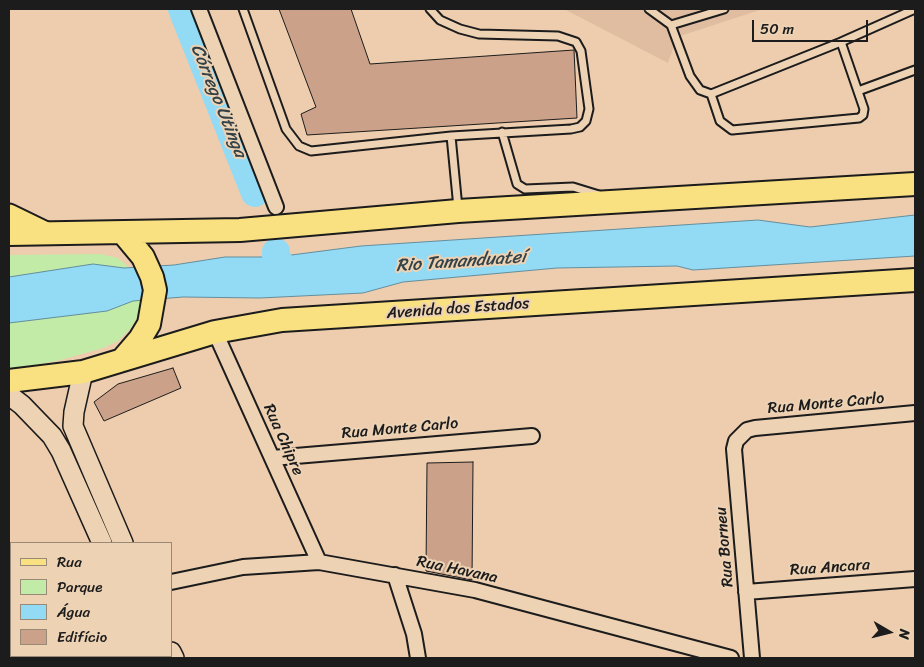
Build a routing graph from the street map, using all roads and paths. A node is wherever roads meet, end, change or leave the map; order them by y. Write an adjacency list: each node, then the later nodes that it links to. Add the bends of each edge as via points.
1 (199, 9): 16 (street)
2 (243, 9): 13 (lane, via 286,129 299,146 311,151)
3 (430, 9): 12 (lane, via 440,20 460,29 479,34 567,38 576,42 582,51 589,109 580,128)
4 (649, 9): 7 (lane)
5 (724, 9): 7 (lane)
6 (915, 10): 8 (lane)
7 (671, 25): 11 (lane, via 690,76 700,90)
8 (841, 42): 10 (lane); 11 (lane)
9 (915, 70): 10 (lane)
10 (858, 91): 11 (lane, via 864,109 859,118 732,130 720,121)
11 (711, 94)
12 (502, 132): 13 (lane); 15 (lane, via 517,184 525,189 572,187)
13 (451, 136): 17 (lane)
14 (915, 184): 15 (highway)
15 (613, 202): 17 (highway)
16 (276, 207)
17 (458, 212): 21 (highway, via 279,228)
18 (9, 215): 19 (main road)
19 (44, 232): 20 (highway); 21 (highway)
20 (9, 234)
21 (123, 234): 24 (highway, via 152,276 154,304 149,324 140,340)
22 (915, 280): 23 (highway, Avenida dos Estados, via 282,320)
23 (215, 332): 24 (highway, Avenida dos Estados); 31 (street, Rua Chipre)
24 (122, 360): 25 (highway, Avenida dos Estados)
25 (83, 372): 26 (highway, Avenida dos Estados); 33 (main road, via 73,426)
26 (9, 381)
27 (9, 395): 32 (main road, via 52,436)
28 (915, 413): 30 (street, Rua Monte Carlo, via 755,428)
29 (532, 436): 31 (street, Rua Monte Carlo)
30 (741, 436): 38 (street, Rua Borneu, via 734,449)
31 (272, 458): 34 (street, Rua Chipre)
32 (102, 542)
33 (123, 542)
34 (318, 562): 35 (street, Rua Havana); 37 (street, Rua Havana, via 243,567)
35 (395, 575): 39 (street, via 414,634); 40 (street, Rua Havana, via 475,590)
36 (915, 579): 38 (street, Rua Ancara)
37 (172, 582)
38 (746, 592): 41 (street, Rua Borneu)
39 (418, 658)
40 (732, 658)
41 (752, 658)

